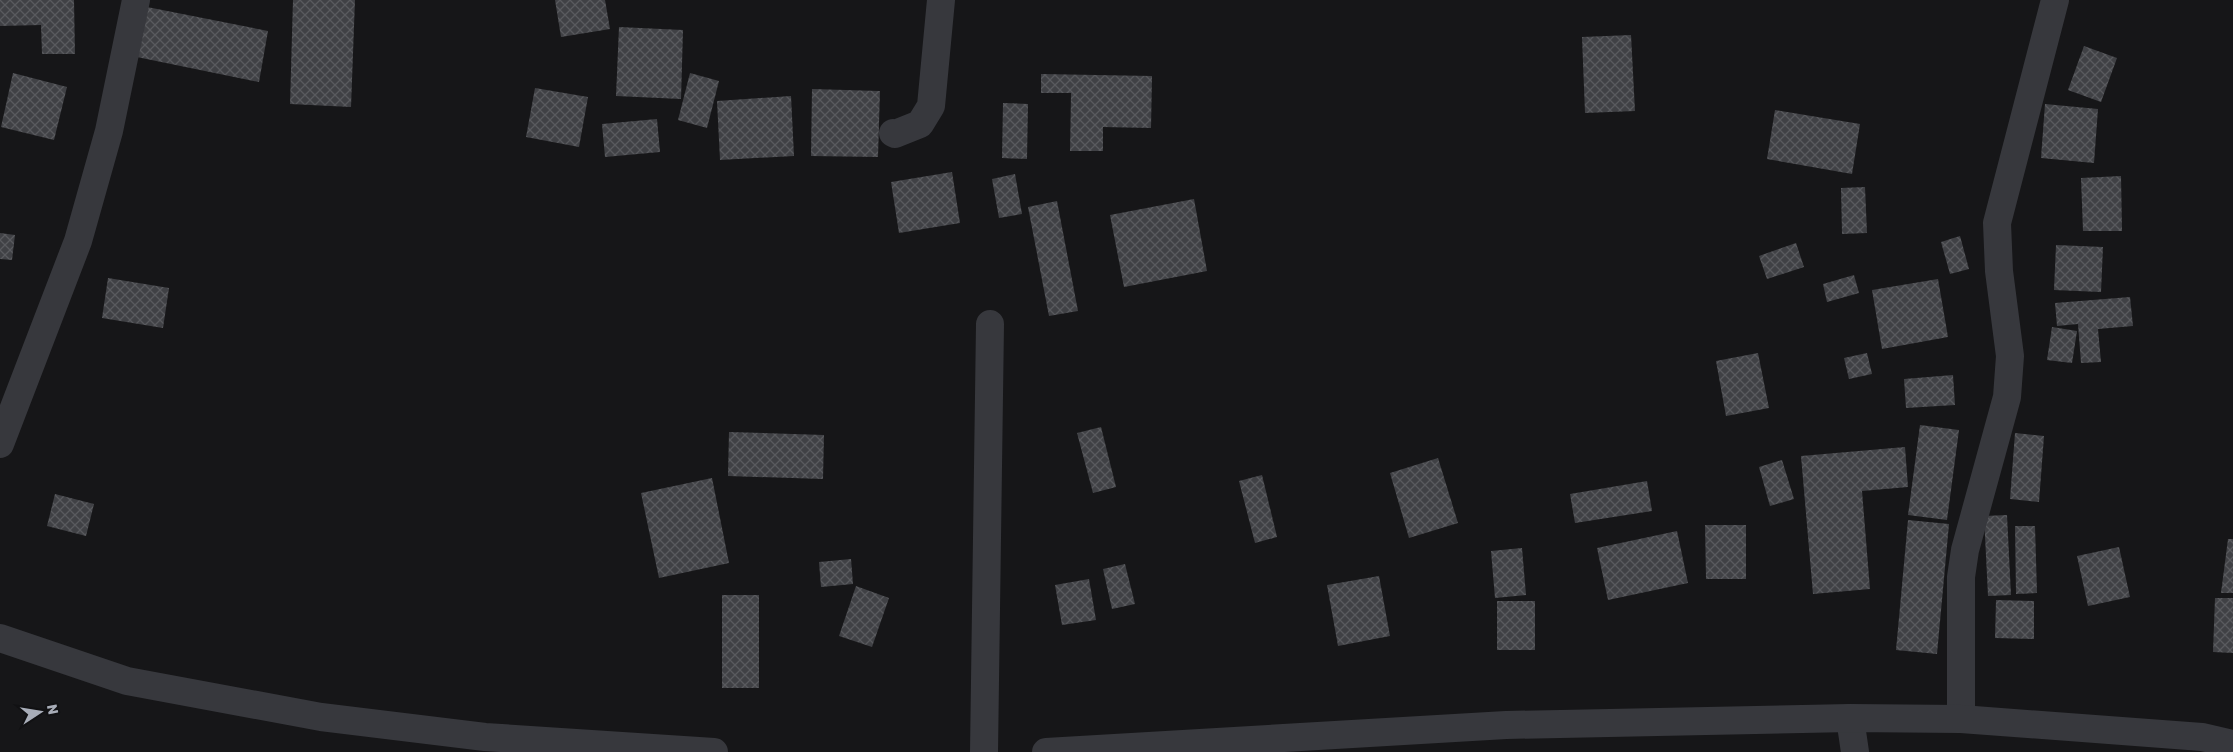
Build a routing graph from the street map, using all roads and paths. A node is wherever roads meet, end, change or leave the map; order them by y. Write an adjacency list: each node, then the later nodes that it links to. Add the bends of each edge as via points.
1 (136, 0): 6 (street, via 109,131 78,241)
2 (941, 0): 4 (street, via 931,106 920,124)
3 (2055, 0): 9 (street, via 1997,223 2010,356 2007,397 1964,550)
4 (893, 133)
5 (990, 324): 13 (street)
6 (0, 444)
7 (0, 638): 12 (street, via 127,681 321,716 485,737)
8 (1850, 718): 9 (street); 11 (street, via 1506,725); 14 (street)
9 (1961, 718): 10 (street, via 2202,737)
10 (2233, 744)
11 (1063, 751)
12 (714, 752)
13 (984, 752)
14 (1855, 752)

